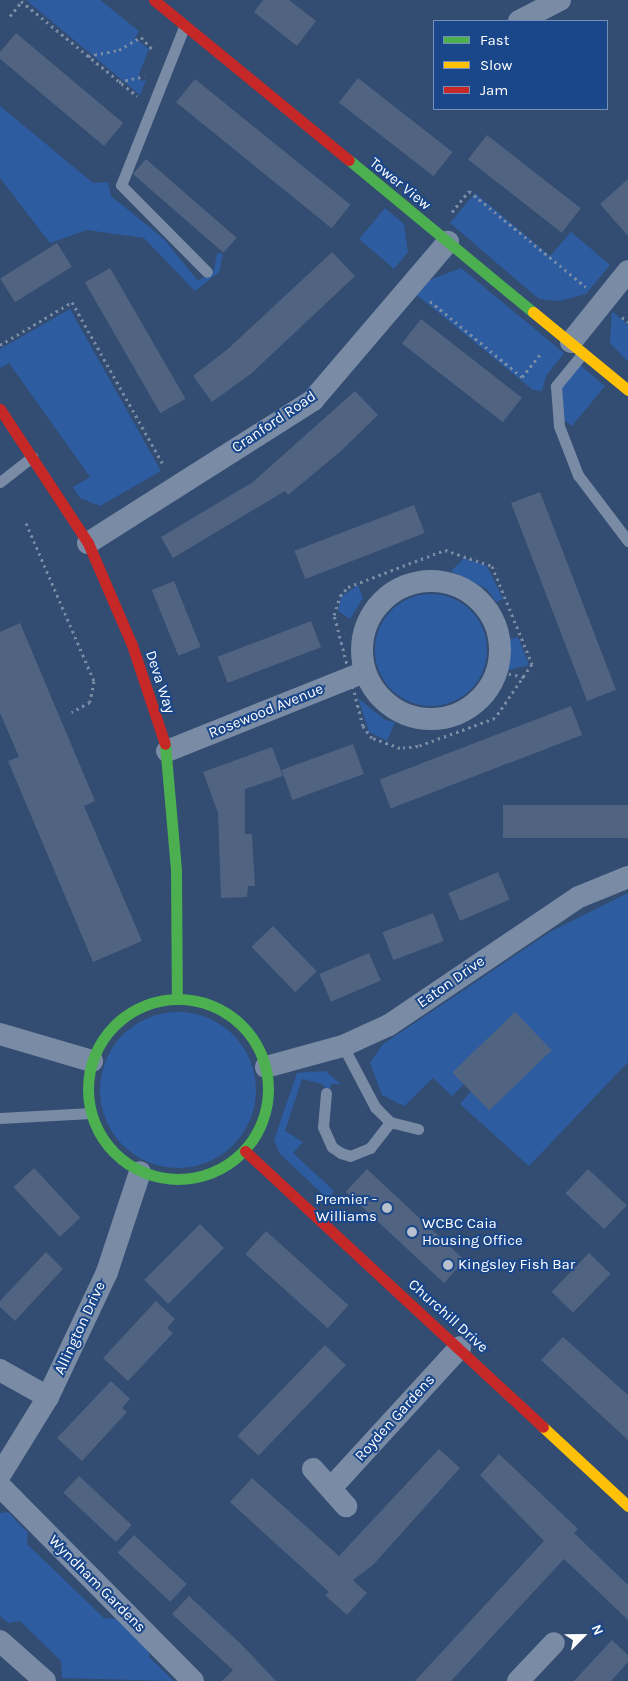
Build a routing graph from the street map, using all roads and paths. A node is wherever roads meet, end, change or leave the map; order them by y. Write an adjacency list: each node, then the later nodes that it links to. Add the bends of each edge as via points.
1 (22, 0): 4 (path); 8 (path)
2 (154, 0): 6 (street, Tower View)
3 (560, 0): 5 (street)
4 (10, 16)
5 (521, 20)
6 (184, 27): 11 (lane); 12 (street, Tower View)
7 (151, 55): 8 (path, via 154,48 141,37 119,50)
8 (88, 56): 11 (path)
9 (145, 70): 10 (path)
10 (143, 77)
11 (152, 108): 14 (lane, via 121,185)
12 (442, 237): 15 (street, Cranford Road); 16 (path, via 469,191); 17 (street, Tower View)
13 (628, 271): 16 (street)
14 (207, 272)
15 (411, 285): 17 (path, via 522,377); 23 (street, Cranford Road, via 313,400)
16 (604, 302): 17 (street)
17 (570, 342): 19 (street, Tower View); 25 (lane, via 556,386 559,426 578,475)
18 (0, 345): 23 (path, via 72,302)
19 (628, 390)
20 (0, 409): 21 (street, Deva Way)
21 (32, 457): 22 (lane); 26 (street, Deva Way)
22 (0, 482)
23 (175, 486): 26 (street, Cranford Road)
24 (26, 523): 30 (path, via 94,681 90,702)
25 (628, 541)
26 (88, 543): 31 (street, Deva Way, via 132,645)
27 (496, 671): 28 (street, via 475,703 456,715 434,720 412,717 391,707); 28 (street, via 500,644 494,622 482,602 463,588 441,581 403,587 378,605 366,625); 29 (path)
28 (356, 675): 29 (path, via 367,734 400,748 418,746 495,718); 29 (path, via 334,627 340,596 360,581 445,550 492,566 532,664); 31 (street, Rosewood Avenue)
29 (524, 677)
30 (72, 712)
31 (167, 751): 33 (street, Deva Way, via 176,871)
32 (628, 877): 35 (street, Eaton Drive, via 579,897 389,1025)
33 (177, 999): 36 (street, via 150,1003 125,1016 105,1036); 37 (street, via 207,1003 233,1017 254,1039)
34 (0, 1034): 36 (street)
35 (343, 1046): 37 (street, Eaton Drive); 41 (lane, via 367,1095)
36 (92, 1061): 39 (street, via 88,1087)
37 (266, 1067): 43 (street, via 269,1097 262,1126)
38 (326, 1093): 41 (lane, via 323,1127 332,1147 341,1153 350,1156 370,1148)
39 (91, 1113): 40 (lane); 44 (street, via 113,1151)
40 (0, 1118)
41 (390, 1122): 42 (lane)
42 (418, 1129)
43 (245, 1151): 44 (street, via 223,1169 197,1178 168,1180); 45 (street, Churchill Drive)
44 (140, 1172): 47 (street, Allington Drive, via 107,1272)
45 (460, 1347): 51 (street, Royden Gardens); 53 (street, Churchill Drive)
46 (0, 1370): 47 (street)
47 (48, 1397): 49 (street, Allington Drive)
48 (313, 1469): 51 (street)
49 (0, 1476)
50 (0, 1486): 57 (street, Wyndham Gardens)
51 (331, 1488): 52 (street)
52 (346, 1506)
53 (628, 1506)
54 (0, 1641): 56 (street)
55 (554, 1643): 58 (street)
56 (45, 1681)
57 (193, 1681)
58 (518, 1681)

